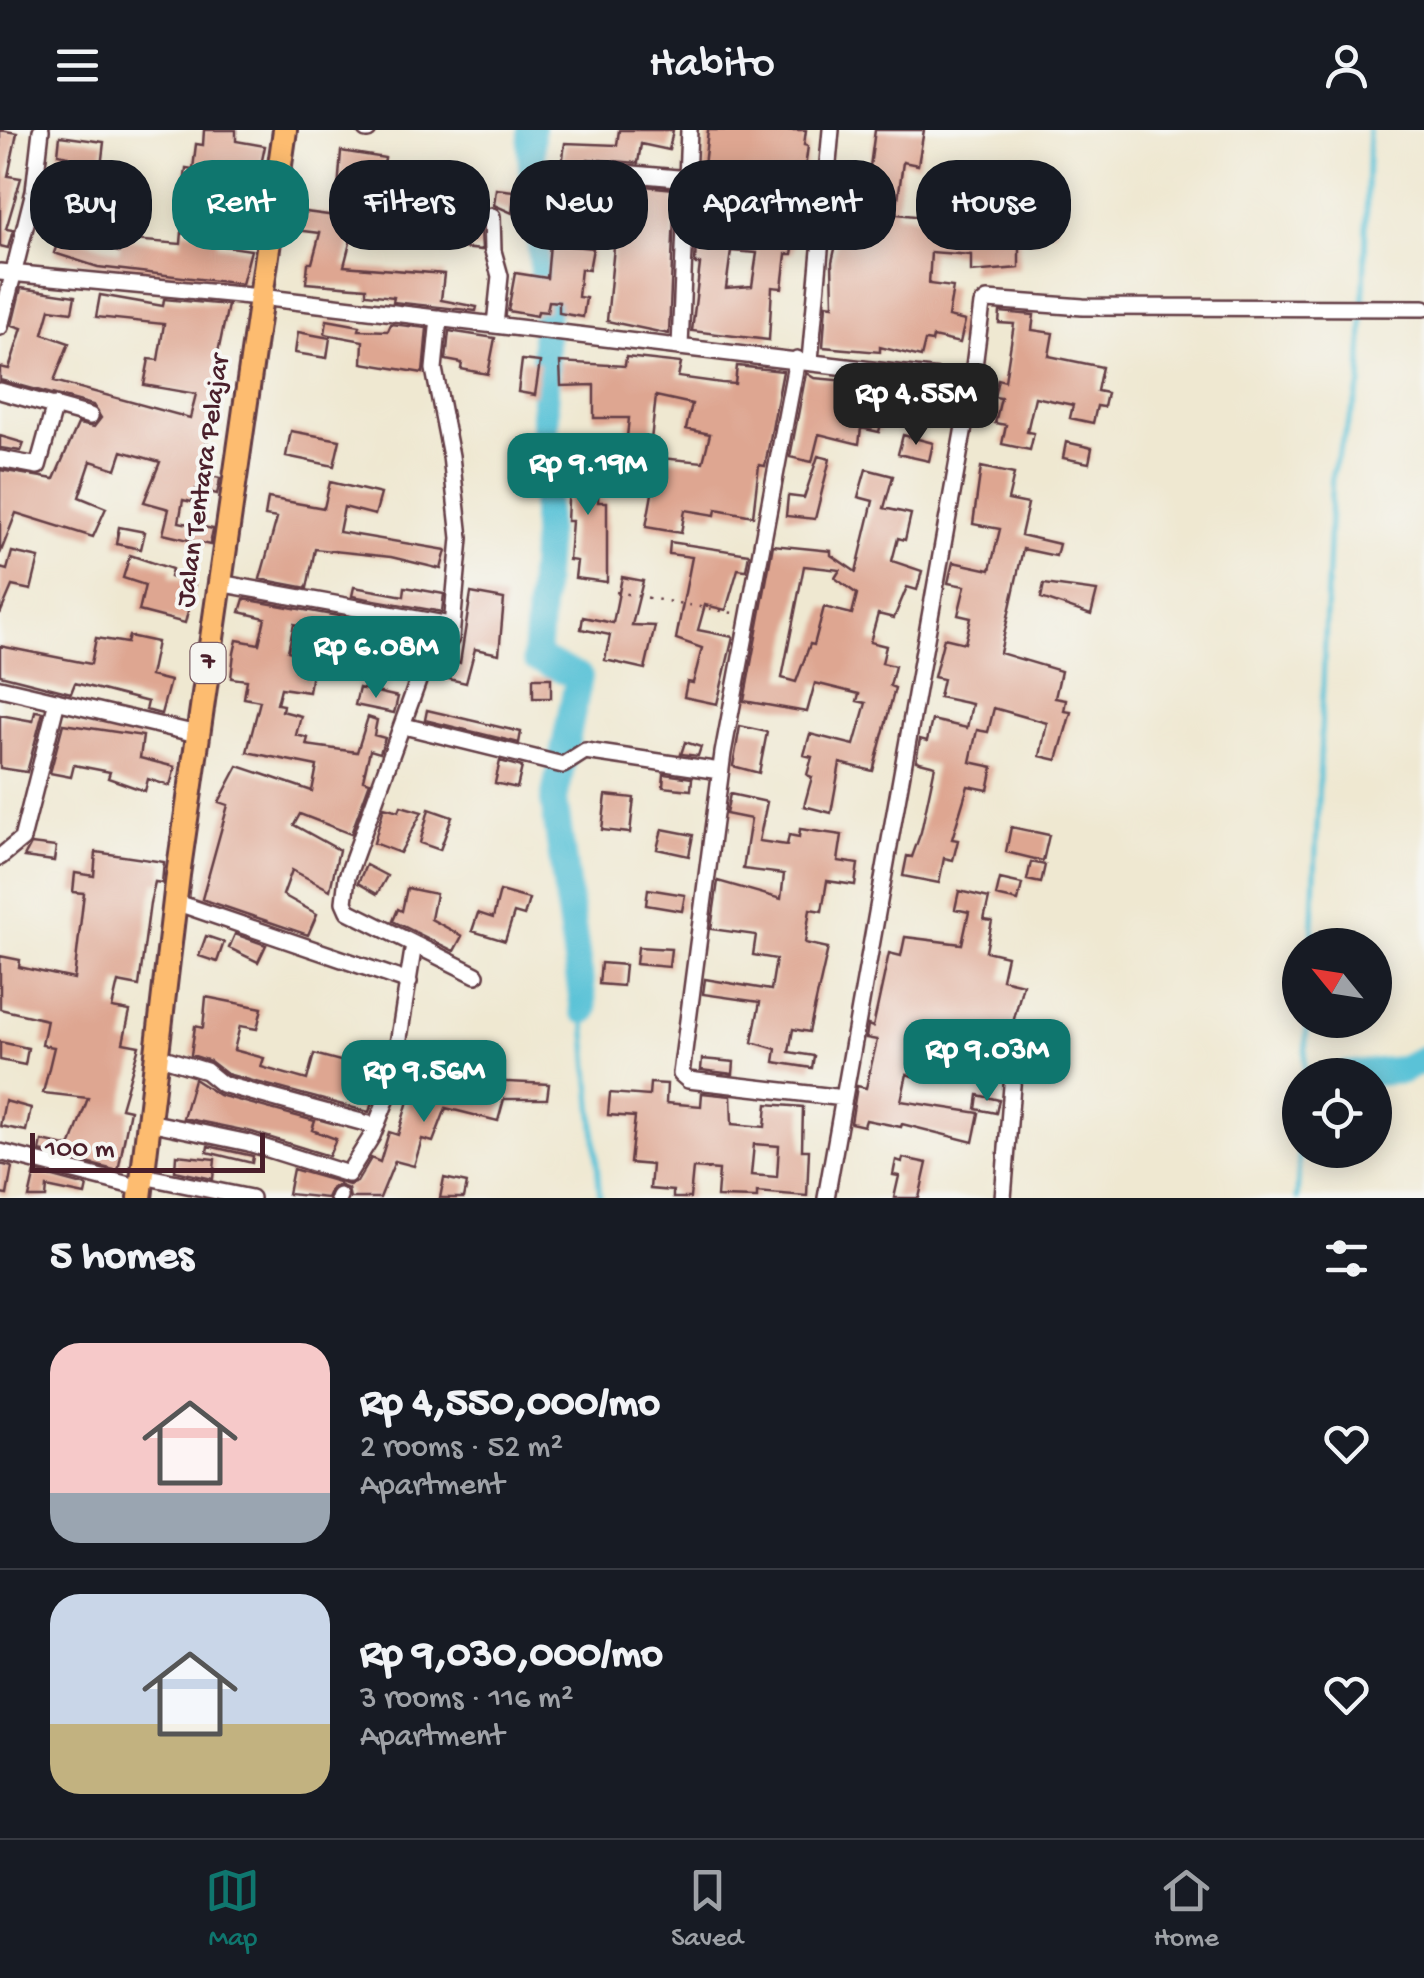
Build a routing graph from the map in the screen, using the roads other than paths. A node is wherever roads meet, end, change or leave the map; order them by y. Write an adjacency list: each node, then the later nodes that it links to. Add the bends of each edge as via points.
1 (41, 130): 8 (street, via 34,192)
2 (285, 130): 9 (highway, Jalan Tentara Pelajar / 7)
3 (689, 130): 5 (street)
4 (831, 130): 15 (street)
5 (689, 160)
6 (492, 216): 12 (street, via 500,276)
7 (685, 250): 14 (street)
8 (7, 274): 9 (street); 13 (street)
9 (260, 297): 11 (street); 21 (highway, Jalan Tentara Pelajar / 7)
10 (1424, 308): 16 (street, via 1083,307 988,300 982,304)
11 (439, 318): 12 (street); 22 (street, via 434,370 460,538)
12 (495, 324): 14 (street)
13 (0, 327)
14 (680, 347): 15 (street)
15 (803, 359): 16 (street); 27 (street)
16 (972, 382): 35 (street)
17 (0, 391): 18 (street)
18 (56, 405): 19 (street); 20 (street, via 38,466)
19 (90, 416)
20 (0, 458)
21 (219, 583): 22 (street); 26 (highway, Jalan Tentara Pelajar / 7)
22 (450, 624): 25 (street, via 447,647 429,656)
23 (0, 688): 24 (street)
24 (57, 702): 26 (street); 28 (street, via 22,839)
25 (404, 726): 27 (street, via 561,765 585,751); 30 (street, via 346,876 344,902 348,911)
26 (197, 734): 29 (highway, Jalan Tentara Pelajar / 7)
27 (720, 771): 35 (street, via 681,1074)
28 (0, 857)
29 (175, 902): 32 (street); 33 (highway, Jalan Tentara Pelajar / 7)
30 (414, 944): 31 (street); 32 (street)
31 (476, 975)
32 (409, 982): 37 (street, via 394,1078)
33 (157, 1056): 36 (highway, Jalan Tentara Pelajar / 7); 37 (street, via 206,1071 222,1084)
34 (1014, 1061): 42 (street)
35 (844, 1098): 41 (street)
36 (149, 1122): 37 (street, via 248,1143 344,1175); 39 (highway, Jalan Tentara Pelajar / 7)
37 (376, 1126)
38 (0, 1152): 39 (street)
39 (142, 1188): 40 (street)
40 (251, 1198)
41 (826, 1198)
42 (1003, 1198)

